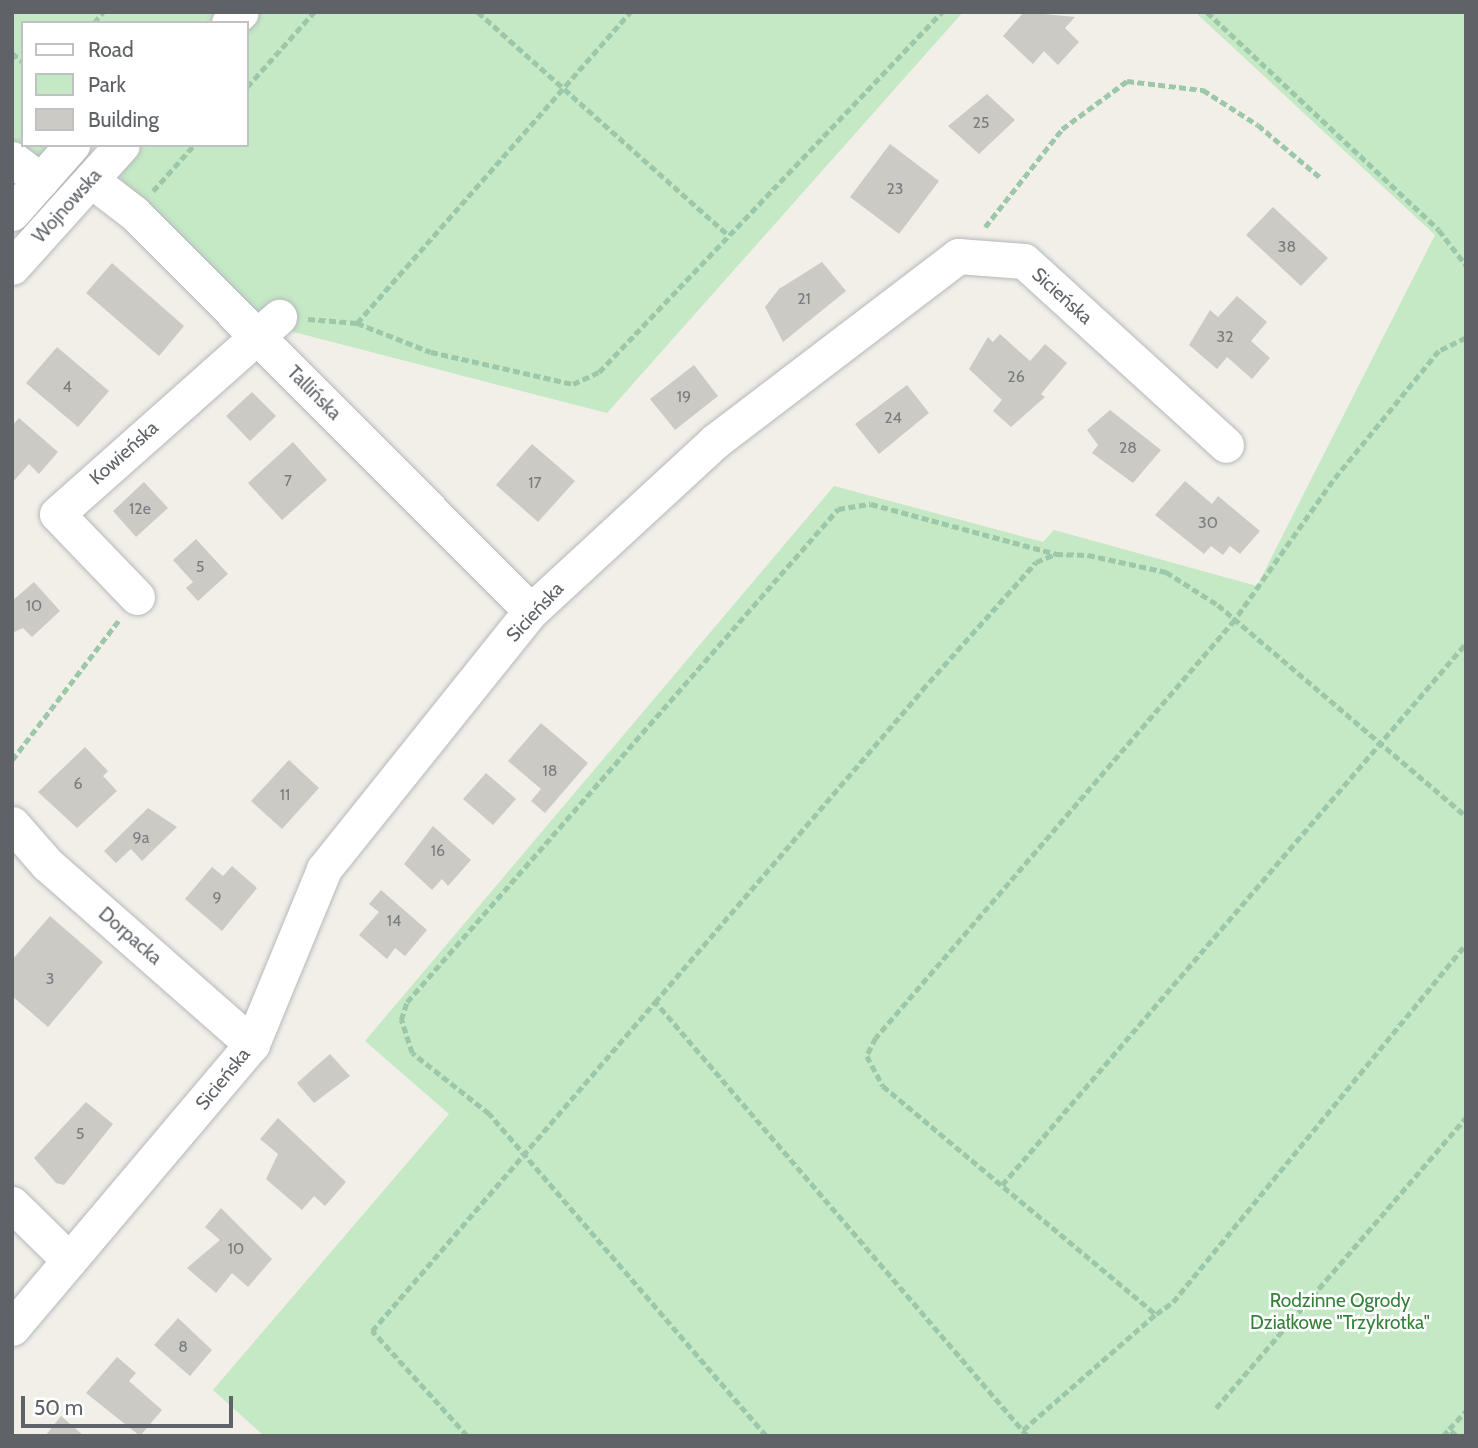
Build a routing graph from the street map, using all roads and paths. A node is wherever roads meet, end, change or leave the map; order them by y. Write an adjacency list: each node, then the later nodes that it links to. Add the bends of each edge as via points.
1 (314, 12): 6 (path)
2 (478, 12): 7 (path)
3 (630, 12): 7 (path)
4 (942, 12): 16 (path)
5 (1207, 12): 18 (path, via 1439,230)
6 (248, 86)
7 (563, 89): 16 (path); 20 (path)
8 (70, 147): 13 (street)
9 (192, 147): 15 (path)
10 (12, 159): 13 (street)
11 (100, 159): 15 (street, Tallińska); 19 (street, Wojnowska)
12 (1321, 178): 17 (path, via 1258,125 1203,90 1127,81 1062,129)
13 (41, 181): 14 (street)
14 (12, 213)
15 (134, 213): 21 (street, Tallińska)
16 (727, 234): 20 (path, via 599,372 573,384 431,352)
17 (958, 256): 23 (street, Sicieńska, via 1024,261); 26 (street, Sicieńska, via 714,442)
18 (1466, 265)
19 (12, 267)
20 (357, 323): 21 (path)
21 (267, 325): 25 (street, Kowieńska, via 57,514); 26 (street, Tallińska)
22 (1466, 338): 27 (path, via 1438,351 1333,481)
23 (1226, 445)
24 (1056, 554): 27 (path, via 1166,572); 34 (path, via 1036,562); 37 (path, via 871,504 838,509 407,1002 402,1035 412,1053 489,1114)
25 (137, 597): 30 (path)
26 (531, 611): 35 (street, Sicieńska, via 324,869)
27 (1235, 620): 29 (path); 38 (path, via 876,1038 867,1056 883,1086)
28 (1466, 643): 29 (path)
29 (1382, 746): 31 (path); 38 (path)
30 (12, 760)
31 (1466, 816)
32 (12, 824): 35 (street, Dorpacka, via 47,864)
33 (1466, 944): 41 (path, via 1173,1302)
34 (655, 1003): 37 (path); 46 (path)
35 (252, 1044): 40 (street, Sicieńska)
36 (1466, 1117): 43 (path)
37 (525, 1153): 47 (path, via 372,1332); 48 (path)
38 (1002, 1185): 41 (path)
39 (12, 1204): 40 (street)
40 (69, 1260): 42 (street, Sicieńska)
41 (1156, 1314): 46 (path)
42 (12, 1328)
43 (1216, 1408)
44 (1466, 1410): 45 (path)
45 (1449, 1429): 50 (path); 51 (path)
46 (1023, 1430): 49 (path)
47 (467, 1436)
48 (766, 1436)
49 (1027, 1436)
50 (1443, 1436)
51 (1456, 1436)

